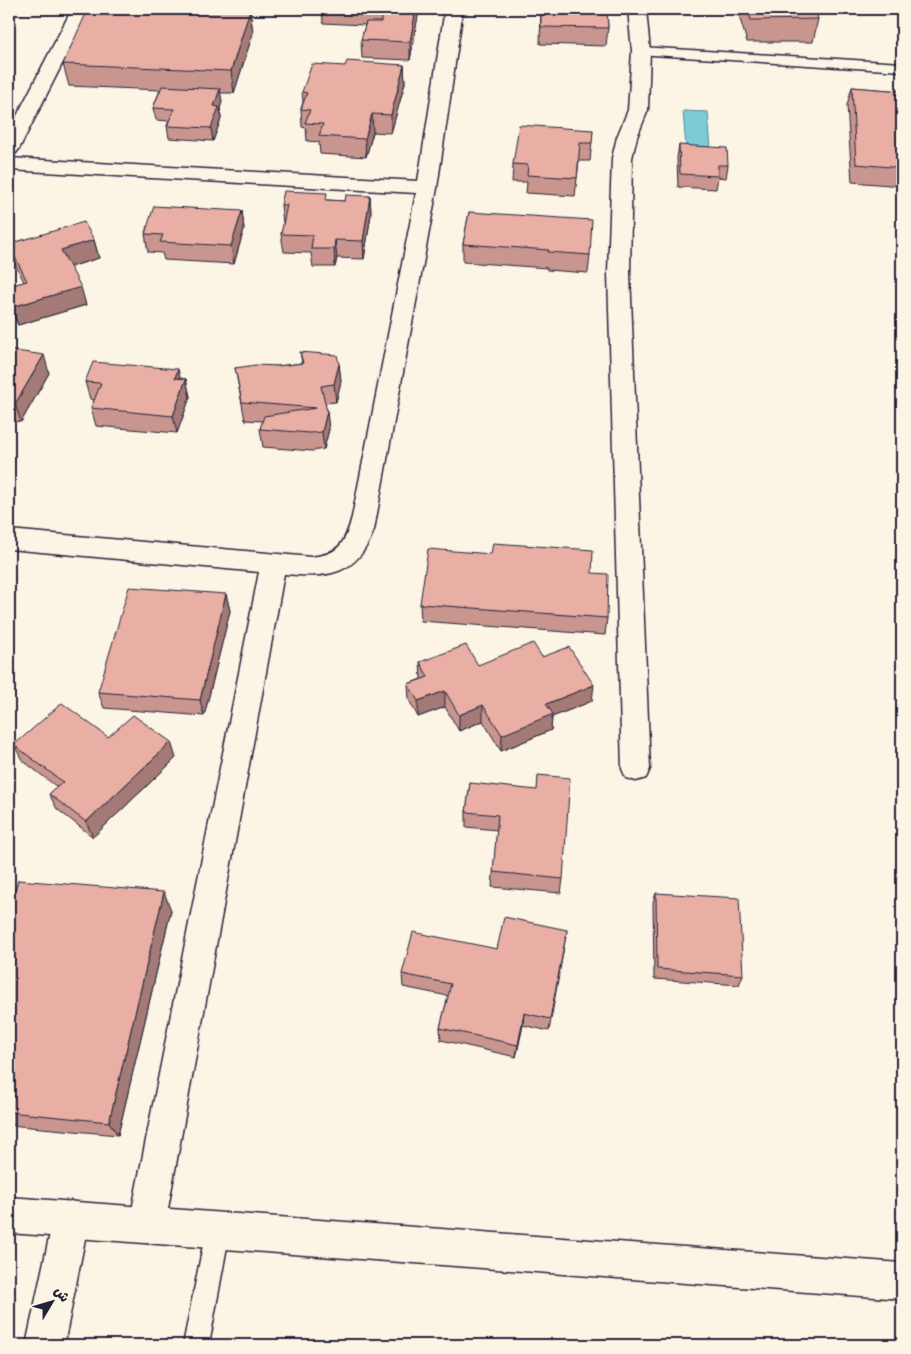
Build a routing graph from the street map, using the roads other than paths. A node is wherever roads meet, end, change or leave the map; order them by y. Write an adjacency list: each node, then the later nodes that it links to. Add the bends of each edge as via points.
1 (81, 9): 6 (street)
2 (454, 9): 8 (street)
3 (637, 9): 4 (street)
4 (641, 51): 5 (lane); 11 (street, via 638,110 622,158 619,272)
5 (902, 67)
6 (9, 149)
7 (9, 164): 8 (street)
8 (427, 188): 10 (street, via 357,542 344,560 336,565)
9 (9, 539): 10 (street)
10 (273, 565): 14 (street)
11 (636, 768)
12 (9, 1215): 13 (street)
13 (71, 1219): 14 (street); 17 (street)
14 (147, 1225): 15 (street)
15 (218, 1230): 16 (street); 18 (lane)
16 (902, 1281)
17 (45, 1345)
18 (196, 1345)

